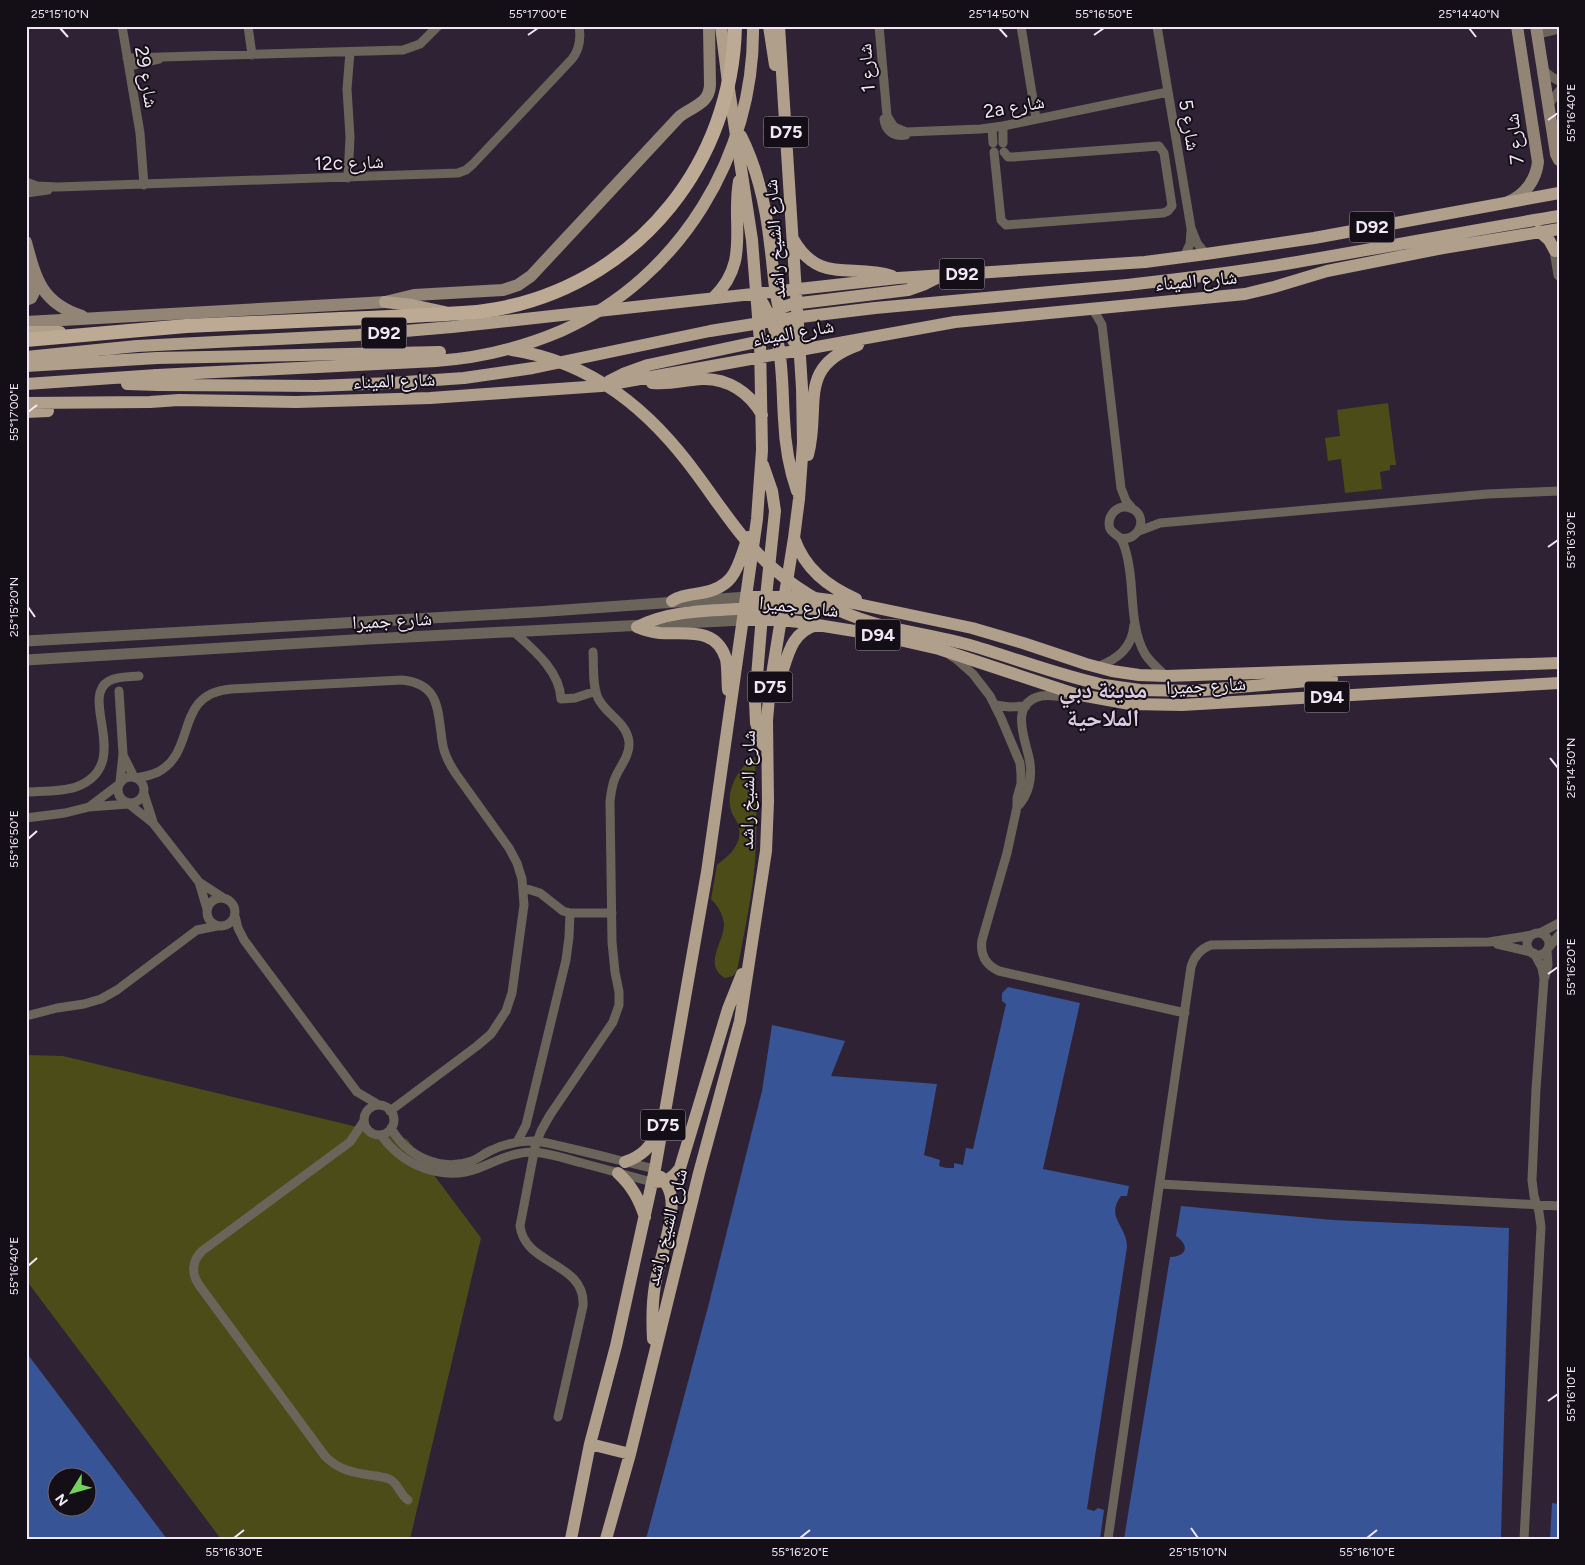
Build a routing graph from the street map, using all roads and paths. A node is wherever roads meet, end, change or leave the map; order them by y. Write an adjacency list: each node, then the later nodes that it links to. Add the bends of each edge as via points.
1 (122, 26): 19 (street, شارع 29)
2 (246, 26): 18 (street)
3 (438, 26): 17 (street, via 420,44 409,49)
4 (579, 26): 33 (street, 12c شارع, via 580,40 572,59 466,170 451,174)
5 (709, 26): 60 (main road, via 710,85 705,100 679,117 527,279 503,290 414,295)
6 (721, 26): 27 (main road, شارع الشيخ راشد / D75)
7 (734, 26): 72 (highway, bridge, via 726,94 716,128 689,181 668,209 618,256 560,290 508,307 469,313 238,323)
8 (753, 26): 81 (main road, bridge, via 751,76 744,112 729,156 710,196 678,241 653,268 595,313 528,344 492,354 436,361)
9 (769, 26): 24 (main road)
10 (779, 26): 24 (main road, شارع الشيخ راشد / D75)
11 (879, 26): 30 (street, شارع 1, via 885,106)
12 (1021, 26): 26 (street)
13 (1157, 26): 23 (street, شارع 5)
14 (1517, 26): 39 (main road, شارع 7, via 1538,162 1528,188)
15 (1559, 29): 16 (street)
16 (1537, 30): 20 (main road, شارع 7)
17 (346, 52): 18 (street); 33 (street)
18 (248, 55): 19 (street)
19 (128, 62): 35 (street, شارع 29)
20 (1543, 70): 21 (street); 25 (main road, شارع 7)
21 (1559, 81)
22 (1559, 91): 25 (street)
23 (1168, 95): 26 (street, 2a شارع); 41 (street, شارع 5)
24 (784, 102): 44 (main road, شارع الشيخ راشد / D75)
25 (1548, 104): 31 (main road, شارع 7)
26 (1036, 118): 28 (street, 2a شارع)
27 (734, 126): 32 (main road, شارع الشيخ راشد / D75); 55 (main road, via 759,182)
28 (1003, 126): 29 (street, 2a شارع); 29 (street, via 1004,147 1008,156 1013,157 1159,146 1164,153 1172,206 1163,213 1006,225 1001,220)
29 (992, 128): 30 (street, 2a شارع, via 902,136 894,134)
30 (892, 129)
31 (1559, 160)
32 (742, 168): 57 (main road, شارع الشيخ راشد / D75); 58 (main road, via 736,208 737,256 729,280)
33 (351, 178): 35 (street, 12c شارع)
34 (26, 182): 36 (street, 12c شارع)
35 (148, 185): 36 (street, 12c شارع)
36 (58, 188): 37 (street, 12c شارع)
37 (26, 193)
38 (1559, 193): 39 (main road, شارع الميناء / D92)
39 (1505, 204): 48 (main road, شارع الميناء / D92)
40 (1559, 216): 46 (main road)
41 (1191, 228): 48 (street, شارع 5); 49 (street, شارع 5, via 1190,244)
42 (1559, 229): 43 (main road, شارع الميناء / D92)
43 (1539, 231): 47 (main road); 56 (main road, شارع الميناء / D92, via 1328,271)
44 (793, 239): 53 (main road, via 805,255 821,266 840,271 876,272); 54 (main road, شارع الشيخ راشد / D75)
45 (26, 242): 65 (main road, via 36,274 50,298 66,311)
46 (1395, 244): 56 (main road, via 1360,259 1299,274); 81 (main road, bridge, via 1246,270 1127,285 792,318 710,331 533,368 464,378 316,386)
47 (1557, 246): 52 (street)
48 (1206, 254): 49 (main road, شارع الميناء / D92)
49 (1184, 257): 51 (main road, شارع الميناء / D92, via 1106,266)
50 (26, 263): 59 (main road, via 34,289 33,295)
51 (941, 275): 53 (main road, شارع الميناء / D92); 61 (main road, via 898,292)
52 (1559, 275)
53 (898, 278): 54 (main road, شارع الميناء / D92)
54 (796, 289): 55 (main road, شارع الميناء / D92); 61 (main road, شارع الشيخ راشد / D75)
55 (775, 291): 57 (main road, شارع الميناء / D92); 64 (main road)
56 (1260, 291): 62 (main road, شارع الميناء / D92)
57 (756, 293): 58 (main road, شارع الميناء / D92); 64 (main road); 74 (main road, شارع الشيخ راشد / D75)
58 (713, 298): 68 (main road, شارع الميناء / D92)
59 (26, 300)
60 (385, 302): 65 (main road); 68 (main road, via 439,310)
61 (797, 303): 64 (main road); 66 (main road, شارع الشيخ راشد / D75)
62 (1110, 306): 63 (main road, شارع الميناء / D92); 69 (street)
63 (1091, 308): 69 (street); 71 (main road, شارع الميناء / D92, via 955,322)
64 (774, 313): 73 (main road); 74 (main road)
65 (89, 318): 67 (main road)
66 (798, 320): 73 (main road); 76 (main road, شارع الشيخ راشد / D75)
67 (26, 322)
68 (478, 325): 78 (main road, شارع الميناء / D92, via 358,335 121,347)
69 (1102, 326): 91 (street)
70 (26, 332): 72 (main road)
71 (896, 332): 76 (main road, شارع الميناء / D92); 90 (main road, via 842,351 821,371 813,395 813,428)
72 (82, 334): 75 (highway)
73 (782, 334): 74 (main road); 76 (main road); 77 (main road)
74 (759, 336): 79 (main road, شارع الشيخ راشد / D75); 84 (main road, via 648,366)
75 (26, 340)
76 (800, 350): 77 (main road, شارع الميناء / D92); 90 (main road, شارع الشيخ راشد / D75)
77 (780, 353): 79 (main road, شارع الميناء / D92); 93 (main road, via 786,447)
78 (26, 357)
79 (760, 357): 82 (main road, شارع الميناء / D92); 88 (main road, شارع الشيخ راشد / D75)
80 (26, 366): 119 (main road, bridge, via 157,358 511,350 540,355 593,376 649,418 693,469 751,548 786,580 841,612 947,639 1068,676 1140,690 1193,691 1368,677)
81 (158, 380): 83 (main road)
82 (637, 381): 84 (main road, شارع الميناء / D92); 88 (main road, via 659,384 702,379 722,382 746,394)
83 (26, 384)
84 (601, 386): 85 (main road, شارع الميناء / D92, via 383,400)
85 (150, 402): 86 (main road, شارع الميناء / D92); 87 (main road, via 108,410)
86 (26, 403)
87 (26, 412)
88 (762, 415): 89 (main road, شارع الشيخ راشد / D75)
89 (762, 464): 97 (main road, شارع الشيخ راشد / D75); 107 (main road, via 770,482 775,511)
90 (802, 471): 93 (main road, شارع الشيخ راشد / D75)
91 (1121, 488): 94 (street); 95 (street)
92 (1556, 489): 98 (street)
93 (799, 499): 100 (main road, شارع الشيخ راشد / D75)
94 (1132, 508): 95 (street); 96 (street)
95 (1115, 510): 101 (street, via 1109,526)
96 (1140, 518): 98 (street); 99 (street)
97 (757, 519): 103 (main road, via 740,565 728,580 711,590 684,595); 106 (main road, شارع الشيخ راشد / D75)
98 (1160, 523): 99 (street)
99 (1136, 533): 101 (street); 102 (street)
100 (794, 538): 104 (main road, شارع الشيخ راشد / D75); 105 (main road, via 807,564 822,580 850,597)
101 (1120, 538): 102 (street)
102 (1128, 562): 109 (street)
103 (672, 601): 106 (street, شارع جميرا / D94); 113 (street, شارع جميرا / D94, via 526,613)
104 (784, 602): 105 (main road, via 846,610); 107 (main road); 108 (main road, شارع الشيخ راشد / D75)
105 (877, 607): 118 (main road, شارع جميرا / D94, via 989,633)
106 (745, 608): 107 (main road); 107 (main road, شارع جميرا / D94); 111 (main road, via 677,614); 129 (main road, شارع الشيخ راشد / D75)
107 (764, 608): 108 (main road, شارع جميرا / D94); 131 (main road, via 755,712)
108 (781, 620): 110 (main road, شارع جميرا / D94); 126 (main road, شارع الشيخ راشد / D75)
109 (1134, 620): 118 (street, via 1132,639 1126,649); 121 (street, via 1145,654)
110 (817, 625): 114 (main road, شارع جميرا / D94); 126 (main road, via 800,633 792,644 779,686)
111 (637, 626): 112 (street, شارع جميرا); 129 (main road, via 659,633 705,635 714,641 726,659)
112 (514, 632): 116 (street, شارع جميرا); 124 (street, via 539,656 553,676 561,699)
113 (26, 641)
114 (939, 649): 125 (main road, شارع جميرا / D94, via 1059,690); 127 (street, via 969,670)
115 (593, 652): 124 (street)
116 (26, 660)
117 (1559, 663): 119 (main road, شارع جميرا / D94)
118 (1097, 668): 121 (main road, شارع جميرا / D94)
119 (1401, 669): 121 (main road, شارع جميرا / D94)
120 (139, 676): 135 (street, via 111,680 101,688 98,701 104,753 94,775 72,788)
121 (1166, 676)
122 (1559, 683): 125 (main road, شارع جميرا / D94, via 1165,706)
123 (119, 691): 130 (street)
124 (596, 691): 147 (street, via 601,703 623,726 629,742 628,754 613,785 610,801)
125 (1095, 698): 128 (street, via 1044,696)
126 (768, 704): 131 (main road, شارع الشيخ راشد / D75)
127 (995, 705): 128 (street); 139 (street, via 1021,768)
128 (1026, 706): 139 (street, via 1021,723 1030,776 1026,795)
129 (731, 707): 166 (main road, شارع الشيخ راشد / D75, via 694,954)
130 (123, 754): 133 (street); 134 (street)
131 (767, 754): 157 (main road, شارع الشيخ راشد / D75, via 766,850)
132 (158, 772): 133 (street); 136 (street); 143 (street, via 179,751 196,706 218,691 402,680 414,682 436,701 448,761 513,855)
133 (134, 778): 134 (street, via 126,778); 136 (street, via 143,785)
134 (119, 783): 137 (street, via 118,795); 138 (street)
135 (26, 792)
136 (144, 793): 137 (street, via 138,802); 141 (street)
137 (128, 804): 138 (street); 141 (street)
138 (89, 807): 140 (street)
139 (1017, 807): 160 (street, via 982,940 982,953 988,964 998,971)
140 (26, 818)
141 (153, 823): 142 (street)
142 (199, 882): 144 (street); 145 (street)
143 (524, 888): 146 (street, via 540,893 559,910); 164 (street, via 512,993 502,1019 484,1040)
144 (222, 897): 145 (street, via 212,900); 148 (street, via 232,902)
145 (207, 910): 150 (street, via 210,921); 151 (street)
146 (570, 913): 147 (street); 170 (street, via 565,966 526,1125)
147 (612, 913): 171 (street, via 618,1011 546,1120)
148 (235, 916): 150 (street, via 230,924); 154 (street)
149 (1559, 923): 152 (street)
150 (219, 926): 151 (street); 154 (street)
151 (197, 930): 161 (street, via 109,994 84,1004)
152 (1536, 934): 155 (street); 156 (street, via 1547,937); 158 (street, via 1528,942)
153 (1559, 936): 156 (street)
154 (244, 940): 162 (street)
155 (1489, 942): 158 (street); 160 (street, via 1211,945 1200,951 1193,961)
156 (1548, 949): 158 (street, via 1541,954); 159 (street)
157 (751, 953): 177 (main road, via 728,1010 680,1168); 182 (main road, شارع الشيخ راشد / D75, via 740,1021)
158 (1532, 953): 159 (street, via 1540,963)
159 (1544, 979): 179 (street, via 1532,1188)
160 (1185, 1013): 178 (street)
161 (26, 1016)
162 (357, 1092): 163 (street); 165 (street)
163 (379, 1105): 164 (street); 165 (street, via 371,1107)
164 (390, 1111): 167 (street, via 394,1121)
165 (364, 1119): 168 (street, via 370,1132); 169 (street)
166 (664, 1120): 173 (main road, via 644,1152); 174 (main road, شارع الشيخ راشد / D75)
167 (391, 1128): 168 (street); 170 (street, via 408,1150 420,1158 440,1164 468,1162 498,1147)
168 (379, 1135): 169 (street); 172 (street, via 407,1161 442,1173 470,1171 509,1156)
169 (350, 1142): 186 (street, via 202,1251 196,1258 194,1271 199,1285 326,1456 345,1470 390,1479)
170 (517, 1142): 171 (street)
171 (536, 1142): 172 (street); 173 (street)
172 (534, 1152): 175 (street); 183 (street, via 520,1226 523,1238 532,1250 575,1279 584,1300)
173 (625, 1162): 174 (street)
174 (655, 1168): 176 (main road, شارع الشيخ راشد / D75); 177 (main road)
175 (618, 1173): 176 (street); 181 (main road, via 632,1188)
176 (652, 1182): 177 (main road); 181 (main road, شارع الشيخ راشد / D75)
177 (665, 1182): 182 (main road, via 672,1198 672,1211 655,1286 652,1315)
178 (1160, 1184): 179 (street); 189 (street)
179 (1536, 1204): 180 (street); 190 (street, via 1541,1228)
180 (1559, 1206)
181 (645, 1217): 184 (main road, شارع الشيخ راشد / D75)
182 (654, 1354): 185 (main road, شارع الشيخ راشد / D75)
183 (558, 1417)
184 (590, 1444): 185 (main road); 187 (main road, شارع الشيخ راشد / D75)
185 (630, 1454): 188 (main road, شارع الشيخ راشد / D75)
186 (408, 1500)
187 (570, 1539)
188 (606, 1539)
189 (1108, 1539)
190 (1524, 1539)

